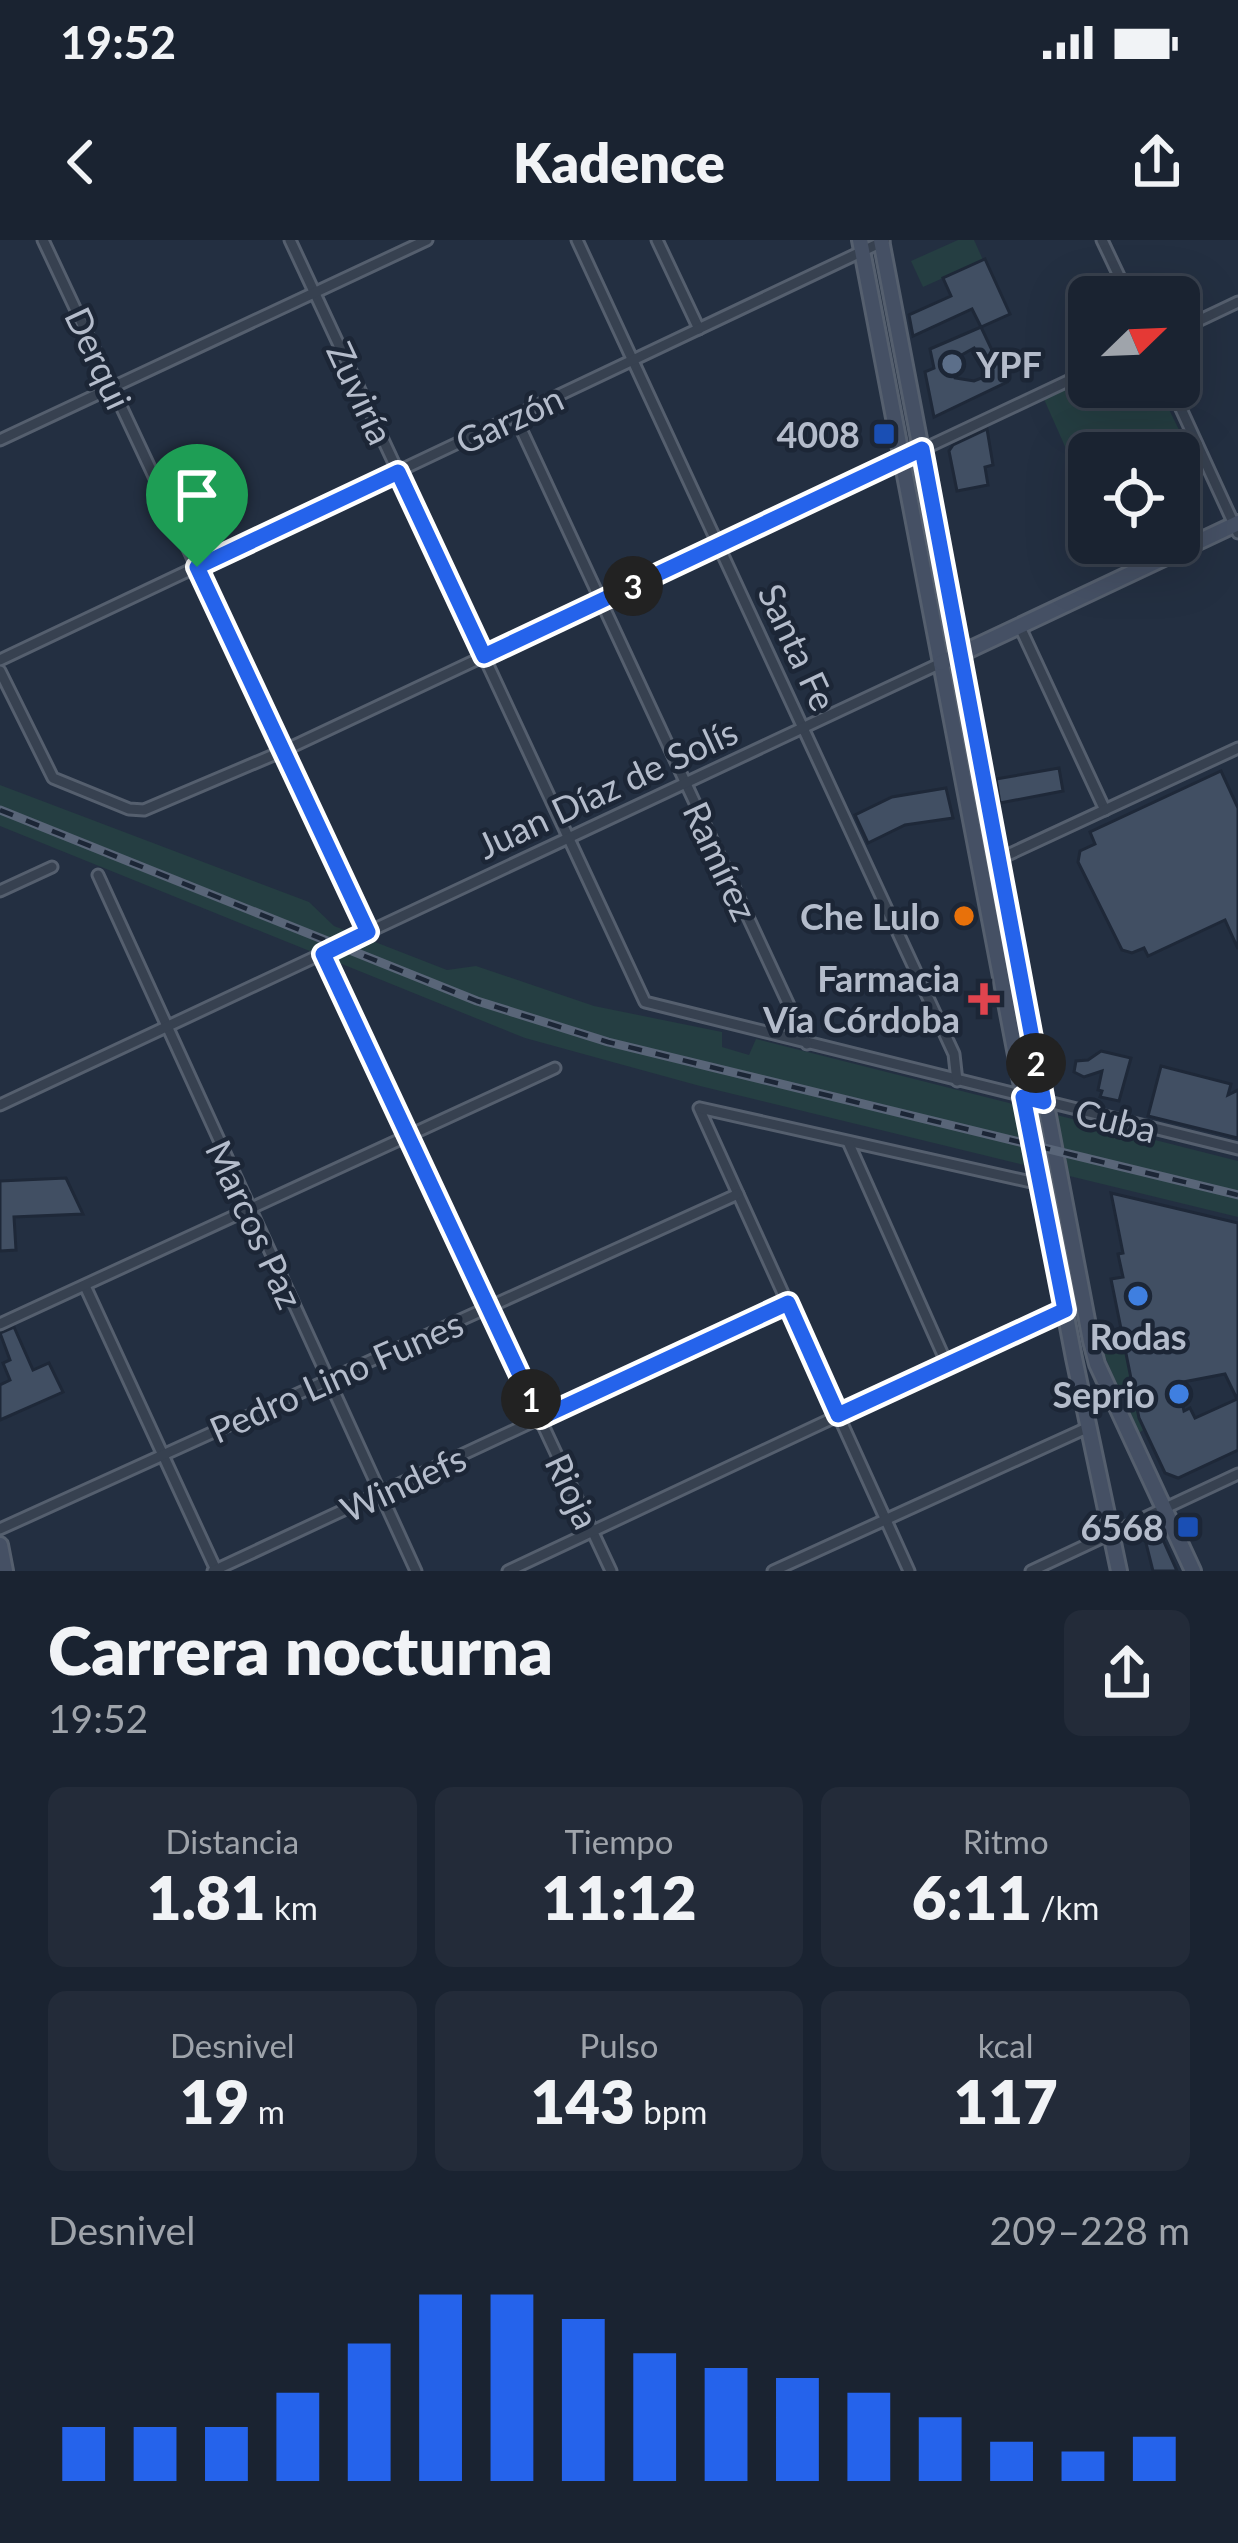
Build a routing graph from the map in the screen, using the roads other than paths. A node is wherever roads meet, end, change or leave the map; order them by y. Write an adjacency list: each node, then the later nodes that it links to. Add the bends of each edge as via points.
1 (43, 240): 16 (street, Derqui)
2 (290, 240): 10 (street, Zuviría)
3 (427, 240): 10 (street)
4 (577, 240): 14 (street, Santa Fe)
5 (657, 240): 13 (street)
6 (1102, 240): 9 (street)
7 (883, 241): 8 (street, Garzón); 20 (main road)
8 (861, 246): 13 (street, Garzón); 21 (main road)
9 (1119, 276)
10 (315, 293): 16 (street); 22 (street, Zuviría)
11 (1238, 302): 12 (street)
12 (1200, 320)
13 (699, 329): 14 (street, Garzón)
14 (632, 361): 18 (street, Garzón); 24 (street, Santa Fe)
15 (1068, 381): 20 (street)
16 (113, 388): 19 (street); 25 (street, Derqui)
17 (1181, 408): 23 (street)
18 (515, 416): 22 (street, Garzón); 26 (street, Ramírez)
19 (0, 440)
20 (922, 449): 21 (street); 28 (main road)
21 (902, 458): 24 (street); 31 (main road)
22 (398, 472): 25 (street, Garzón); 29 (street, Zuviría)
23 (1237, 527): 27 (main road, Juan Díaz de Solís)
24 (718, 546): 26 (street); 33 (street, Santa Fe)
25 (197, 567): 30 (street, Garzón); 35 (street, Derqui)
26 (601, 601): 29 (street); 36 (street, Ramírez)
27 (1018, 625): 28 (main road, Juan Díaz de Solís); 37 (street)
28 (961, 653): 31 (main road, Juan Díaz de Solís); 39 (main road)
29 (484, 656): 35 (street); 38 (street, Zuviría)
30 (0, 660)
31 (940, 663): 33 (street, Juan Díaz de Solís); 50 (main road)
32 (0, 671): 35 (street, via 53,778 137,811)
33 (803, 729): 36 (street, Juan Díaz de Solís); 49 (street, Santa Fe, via 954,1054)
34 (1238, 748): 37 (street)
35 (283, 751): 43 (street, Derqui)
36 (686, 785): 38 (street, Juan Díaz de Solís); 47 (street, Ramírez)
37 (1105, 810): 39 (street)
38 (569, 838): 43 (street, Juan Díaz de Solís); 45 (street, Zuviría)
39 (999, 859): 51 (main road)
40 (52, 867): 42 (street)
41 (98, 875): 46 (street, Marcos Paz)
42 (0, 891)
43 (368, 932): 44 (street, Juan Díaz de Solís)
44 (323, 954): 46 (street, Juan Díaz de Solís); 53 (street, Rioja)
45 (645, 1003): 47 (street, Cuba)
46 (166, 1027): 52 (street, Juan Díaz de Solís); 58 (street, Marcos Paz)
47 (807, 1044): 49 (street, Cuba)
48 (555, 1068): 53 (street)
49 (957, 1081): 50 (street, Cuba)
50 (1023, 1097): 51 (street, Cuba); 56 (main road)
51 (1044, 1102): 55 (street, Cuba); 72 (main road, via 1091,1341)
52 (0, 1105)
53 (409, 1136): 58 (street); 61 (street, Rioja)
54 (849, 1144): 56 (street); 57 (street, via 699,1108); 64 (street)
55 (1238, 1149)
56 (1040, 1184): 62 (main road)
57 (738, 1194): 60 (street); 61 (street, Pedro Lino Funes)
58 (249, 1212): 59 (street); 65 (street, Marcos Paz)
59 (85, 1286): 63 (street); 69 (street)
60 (788, 1303): 66 (street); 67 (street, Windefs)
61 (488, 1307): 65 (street, Pedro Lino Funes); 67 (street, Rioja)
62 (1065, 1310): 64 (street); 68 (main road)
63 (0, 1324)
64 (946, 1364): 66 (street)
65 (327, 1380): 69 (street, Pedro Lino Funes); 71 (street, Marcos Paz)
66 (838, 1415): 73 (street); 75 (street)
67 (540, 1418): 71 (street, Windefs); 75 (street, Rioja)
68 (1089, 1427): 73 (street); 76 (main road)
69 (163, 1455): 74 (street, Pedro Lino Funes); 78 (street)
70 (1238, 1474): 72 (street)
71 (380, 1495): 78 (street, Windefs); 80 (street, Marcos Paz)
72 (1164, 1508): 76 (street); 87 (main road)
73 (886, 1520): 83 (street); 84 (street)
74 (0, 1529)
75 (592, 1531): 81 (street); 82 (street, Rioja)
76 (1111, 1533): 85 (street); 86 (main road)
77 (0, 1545): 79 (main road)
78 (215, 1570)
79 (5, 1571)
80 (416, 1571)
81 (508, 1571)
82 (610, 1571)
83 (773, 1571)
84 (909, 1571)
85 (1031, 1571)
86 (1119, 1571)
87 (1193, 1571)

